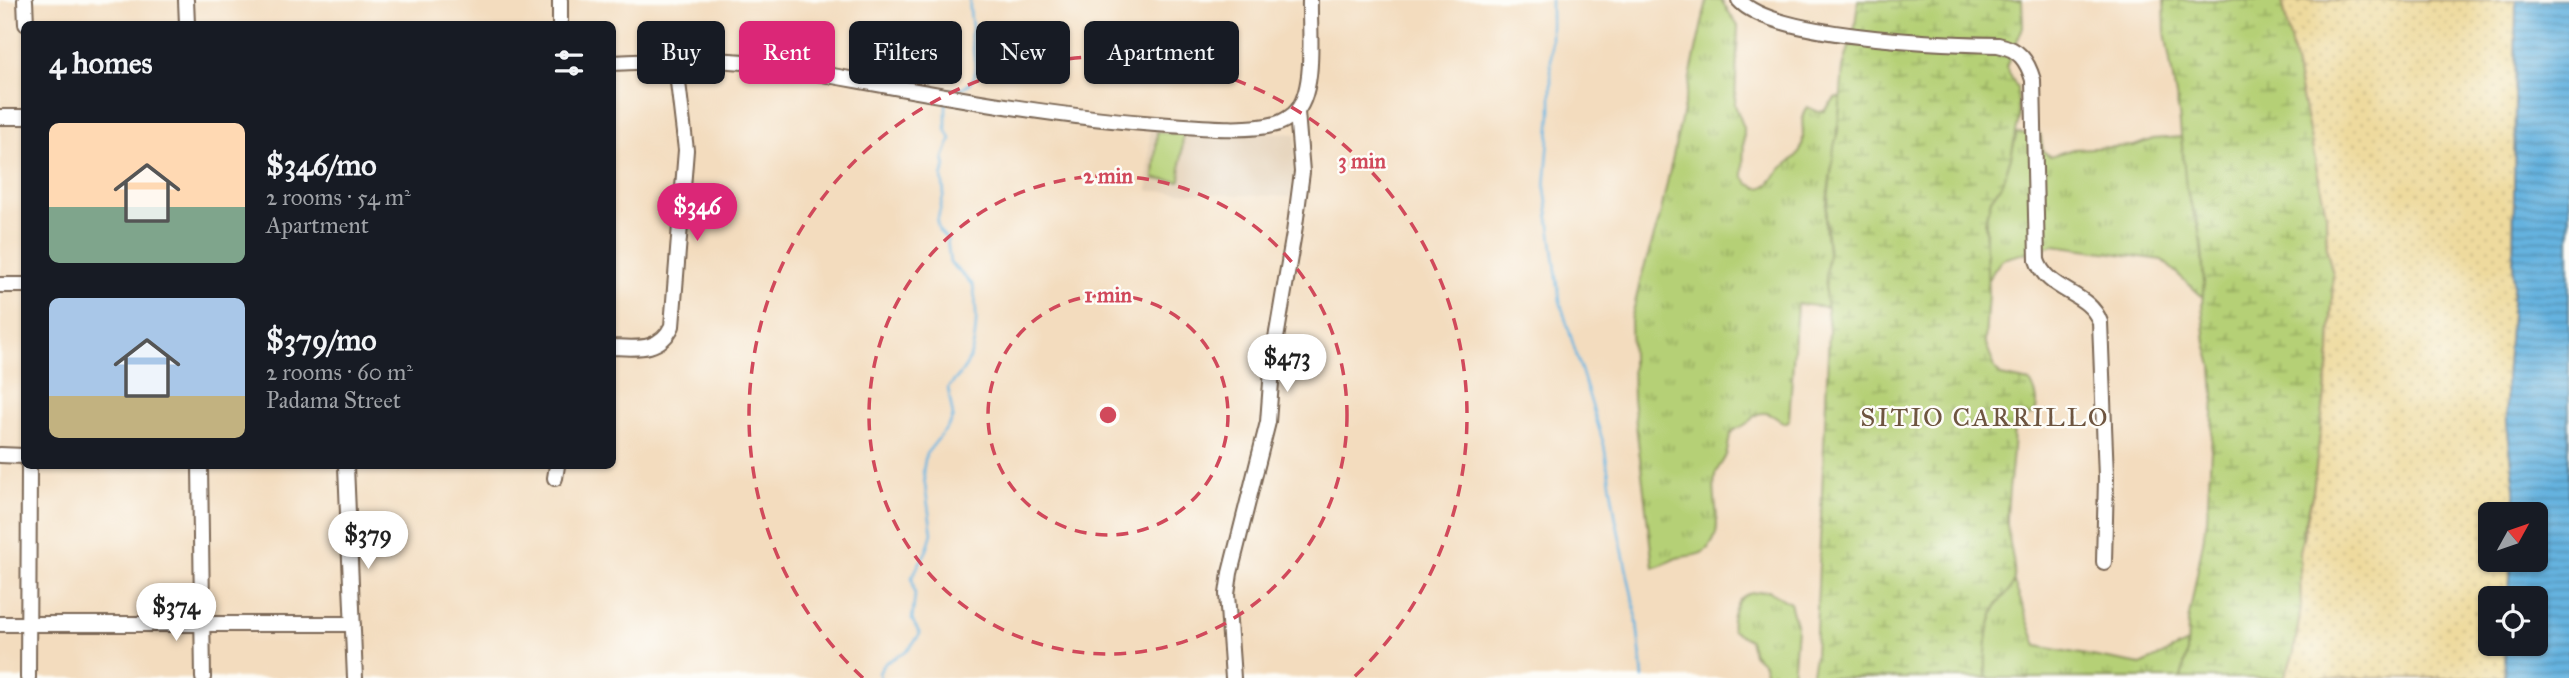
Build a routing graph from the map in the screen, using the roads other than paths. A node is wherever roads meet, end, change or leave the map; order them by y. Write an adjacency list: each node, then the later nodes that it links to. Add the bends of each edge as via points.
1 (25, 0): 6 (street)
2 (186, 0): 7 (street)
3 (560, 0): 8 (street)
4 (1310, 0): 13 (street, via 1308,83)
5 (1739, 0): 24 (street, via 1749,10 1785,24 1904,41 1998,45 2011,47 2026,60 2033,80 2037,260 2045,276 2089,304 2100,322)
6 (26, 21)
7 (187, 21)
8 (560, 21)
9 (725, 60): 13 (street, via 1103,120 1267,126)
10 (637, 62): 11 (street)
11 (616, 63)
12 (678, 84): 18 (street, via 686,140 685,174 671,326 665,337 651,346)
13 (1297, 112): 32 (street, via 1302,172 1273,356 1268,422 1228,584)
14 (0, 117): 15 (street)
15 (21, 117)
16 (0, 285): 17 (street)
17 (21, 285)
18 (616, 347)
19 (0, 455): 20 (street)
20 (21, 456)
21 (29, 469): 26 (street)
22 (200, 469): 28 (street)
23 (346, 469): 27 (street)
24 (2104, 562)
25 (0, 624): 26 (street)
26 (27, 624): 28 (street); 29 (street)
27 (353, 624): 28 (street); 31 (street)
28 (203, 626): 30 (street)
29 (28, 678)
30 (203, 678)
31 (355, 678)
32 (1233, 678)

